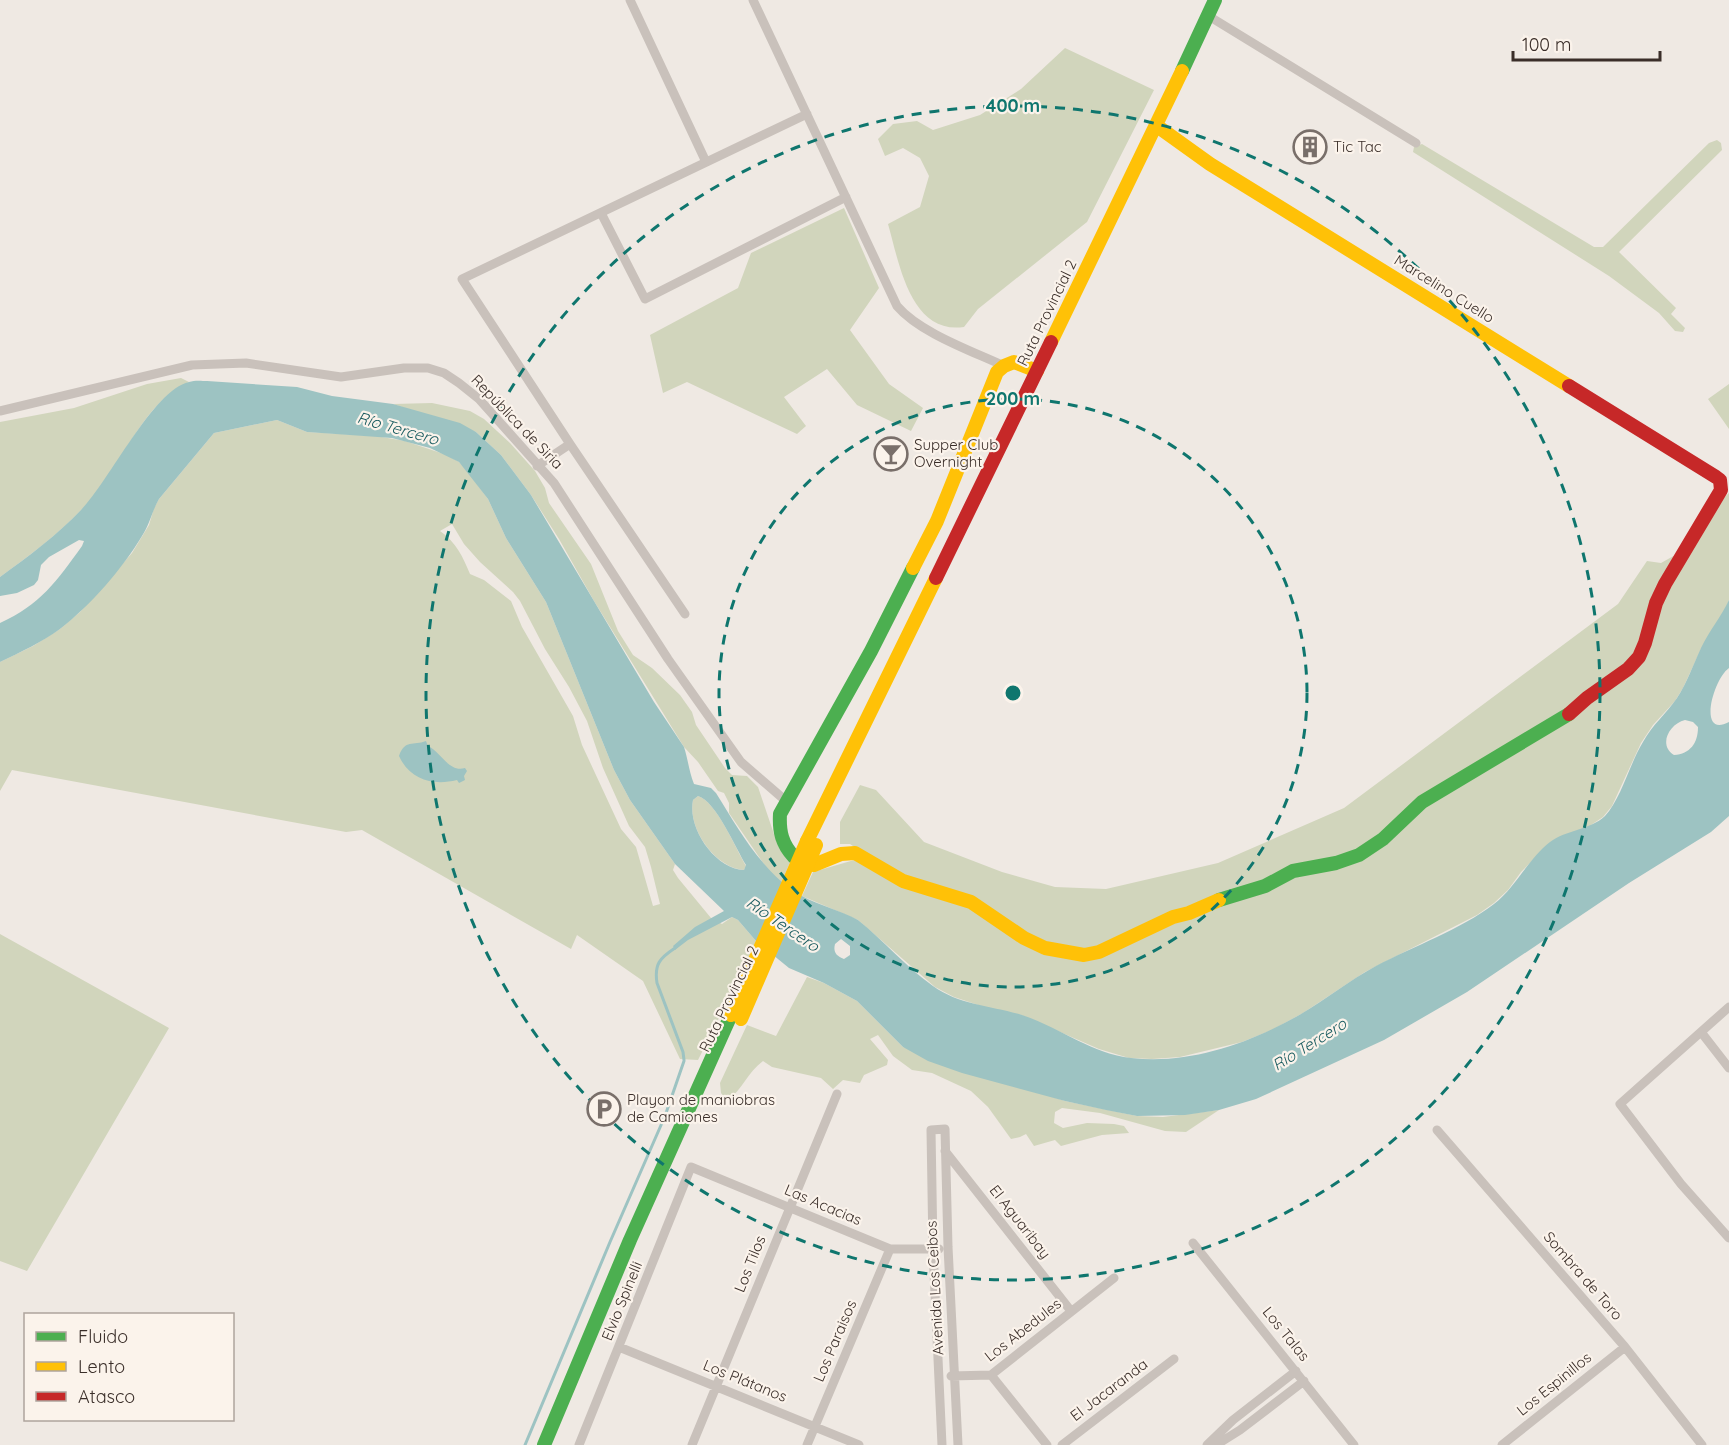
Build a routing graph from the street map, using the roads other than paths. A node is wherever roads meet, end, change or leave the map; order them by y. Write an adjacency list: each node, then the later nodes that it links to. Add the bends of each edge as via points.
1 (630, 0): 8 (street)
2 (753, 0): 5 (street)
3 (1215, 0): 4 (street, Ruta Provincial 2)
4 (1207, 15): 6 (street, Ruta Provincial 2); 7 (street)
5 (807, 114): 8 (street); 9 (street)
6 (1156, 126): 12 (street, Ruta Provincial 2); 19 (street, Marcelino Cuello, via 1210,164 1716,477 1721,490 1665,584 1645,644 1628,669 1563,719 1422,802 1359,855 1293,871 1265,886 1173,917 1099,952 1084,955 1045,948 971,902 903,881 855,853)
7 (1416, 143)
8 (706, 162): 10 (street)
9 (846, 197): 10 (street, via 645,299); 11 (street, via 897,306 907,318)
10 (600, 213): 14 (street, via 462,279)
11 (1004, 366): 12 (street, via 1014,362); 17 (street, via 993,381 937,521 871,651)
12 (1037, 371): 45 (street, Ruta Provincial 2, bridge, via 842,769 736,1017 630,1240)
13 (0, 411): 15 (street, República de Siria, via 192,365 246,363 341,377 428,368 459,382 479,399)
14 (570, 444): 15 (street); 16 (street)
15 (537, 466): 17 (street, República de Siria, via 554,483 668,659 741,762)
16 (685, 614)
17 (786, 801): 18 (street, via 778,828 784,846)
18 (794, 857)
19 (814, 865)
20 (1729, 1007): 21 (street)
21 (1701, 1032): 22 (street); 28 (street, via 1620,1104 1681,1184)
22 (1729, 1068)
23 (837, 1094): 27 (street, Los Tilos)
24 (1437, 1130): 36 (street, Sombra de Toro)
25 (945, 1151): 30 (street, Avenida Los Ceibos); 32 (street, Avenida Los Ceibos, via 945,1129 931,1130); 34 (street, El Aguaribay)
26 (691, 1167): 27 (street, Las Acacias); 35 (street, Elvio Spinelli)
27 (789, 1207): 31 (street, Las Acacias); 43 (street, Los Tilos)
28 (1729, 1238)
29 (1193, 1243): 38 (street, Los Talas)
30 (948, 1247): 32 (street, Las Acacias); 40 (street, Avenida Los Ceibos)
31 (890, 1249): 32 (street, Las Acacias); 44 (street, Los Paraisos)
32 (933, 1250): 41 (street, Avenida Los Ceibos)
33 (1114, 1278): 34 (street, Los Abedules)
34 (1071, 1311): 39 (street, Los Abedules)
35 (619, 1347): 43 (street, Los Plátanos); 46 (street, Elvio Spinelli)
36 (1625, 1347): 57 (street, Los Espinillos); 58 (street, Sombra de Toro)
37 (1174, 1359): 53 (street, El Jacaranda)
38 (1296, 1371): 42 (street, Los Talas); 54 (street)
39 (991, 1375): 40 (street, Los Abedules); 52 (street)
40 (955, 1376): 41 (street, Los Abedules); 51 (street, Avenida Los Ceibos)
41 (939, 1377): 50 (street, Avenida Los Ceibos)
42 (1304, 1382): 55 (street); 56 (street, Los Talas)
43 (716, 1385): 44 (street, Los Plátanos); 47 (street, Los Tilos)
44 (814, 1426): 48 (street, Los Paraisos); 49 (street, Los Plátanos)
45 (544, 1445)
46 (579, 1445)
47 (692, 1445)
48 (807, 1445)
49 (859, 1445)
50 (942, 1445)
51 (958, 1445)
52 (1047, 1445)
53 (1062, 1445)
54 (1207, 1445)
55 (1216, 1445)
56 (1354, 1445)
57 (1502, 1445)
58 (1702, 1445)

